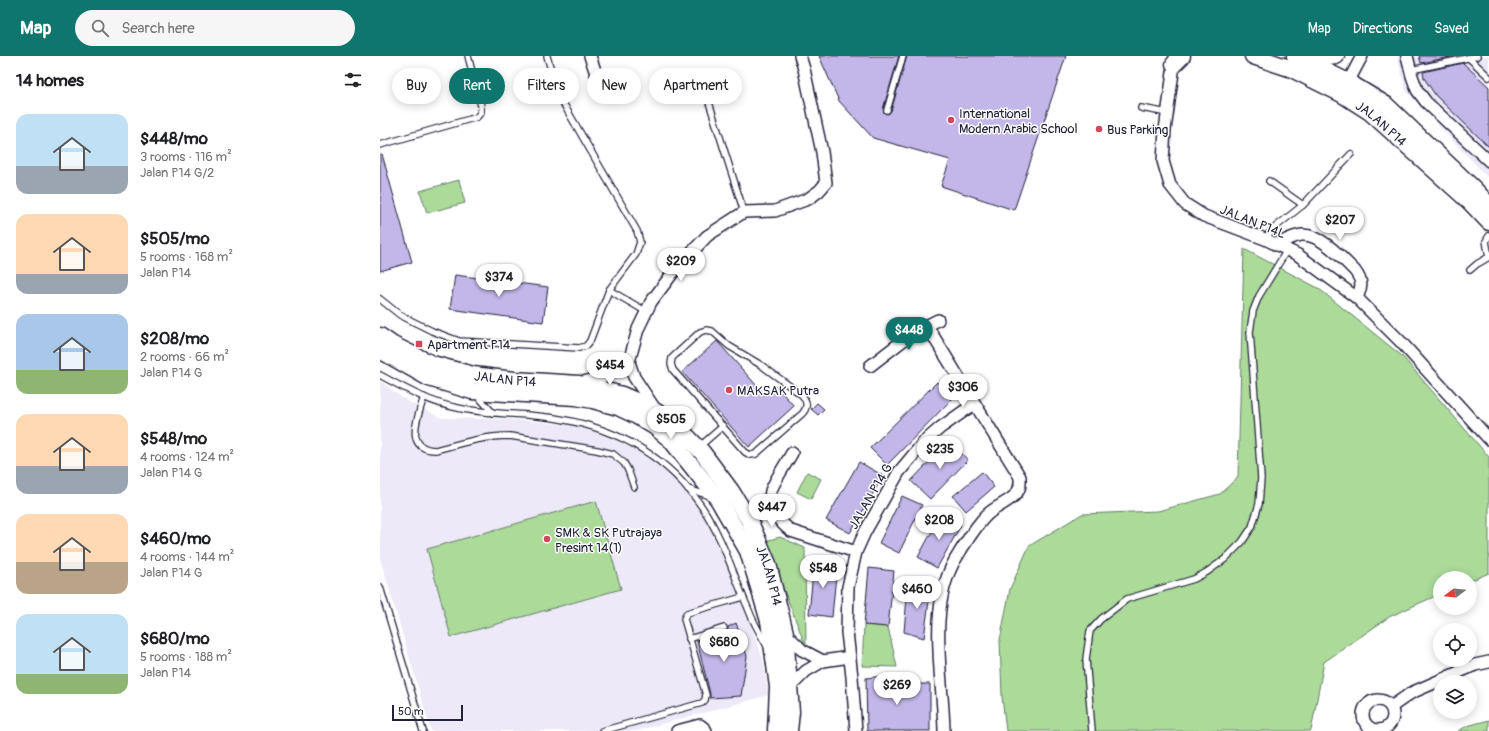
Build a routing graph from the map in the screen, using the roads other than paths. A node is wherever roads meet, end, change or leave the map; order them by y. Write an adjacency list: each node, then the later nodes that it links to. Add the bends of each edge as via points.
1 (468, 56): 23 (lane, via 481,106 481,112 477,117)
2 (547, 56): 37 (lane, via 563,103 638,231 640,242 636,254)
3 (590, 56): 15 (street)
4 (800, 56): 29 (street, via 822,152 826,183 808,199 775,211)
5 (903, 56): 21 (lane)
6 (1253, 56): 18 (main road, JALAN P14)
7 (1295, 56): 18 (main road, JALAN P14)
8 (1310, 56): 9 (main road)
9 (1336, 56)
10 (1362, 56): 18 (street)
11 (1407, 56): 16 (street)
12 (1477, 56): 14 (lane)
13 (1176, 58): 22 (street, JALAN P14L)
14 (1469, 58): 16 (lane); 17 (lane)
15 (594, 68)
16 (1410, 70): 25 (street, via 1417,90 1426,102)
17 (1489, 77)
18 (1345, 88): 28 (main road, JALAN P14, via 1386,105); 30 (main road, JALAN P14)
19 (710, 104): 29 (lane)
20 (1141, 108): 22 (lane)
21 (887, 110)
22 (1168, 113): 32 (street, JALAN P14L, via 1163,161 1170,185 1185,204 1204,216)
23 (380, 145)
24 (1351, 154): 27 (lane)
25 (1489, 162)
26 (1269, 180): 27 (lane)
27 (1303, 205): 32 (lane, via 1273,229)
28 (1489, 205)
29 (744, 212): 40 (street, via 707,236 676,270)
30 (1489, 222)
31 (1489, 236): 35 (lane, via 1486,241)
32 (1265, 239): 33 (street, JALAN P14L)
33 (1276, 245): 34 (street, JALAN P14L); 38 (street, via 1301,235 1318,238 1355,270 1361,283)
34 (1287, 250): 38 (street, JALAN P14L, via 1298,255); 81 (lane, via 1259,296 1253,311 1250,332 1261,478 1259,504 1252,527 1226,559 1207,572 1194,579 1127,600 1101,619 1090,631 1086,659)
35 (1489, 256): 36 (lane)
36 (1470, 270)
37 (609, 290): 39 (lane, via 590,341 586,346 579,348 459,341 400,315); 40 (lane)
38 (1357, 298): 55 (street, JALAN P14L)
39 (380, 299)
40 (647, 312): 45 (street, via 638,329)
41 (938, 320): 42 (street)
42 (927, 326): 46 (street, via 914,332); 51 (street)
43 (380, 336): 48 (main road, JALAN P14, via 432,364 473,375)
44 (380, 350): 49 (main road, JALAN P14, via 429,378)
45 (629, 362): 48 (street, via 603,377); 53 (street, via 634,377)
46 (870, 366)
47 (380, 375): 50 (lane)
48 (579, 384): 53 (main road, JALAN P14, via 622,395)
49 (472, 391): 52 (lane); 60 (main road, JALAN P14, via 576,397 618,407 654,426 671,440)
50 (424, 397): 52 (lane, via 457,408); 58 (lane, via 415,432 419,444 428,450 498,436 597,450 619,457 628,470)
51 (974, 404): 61 (street, JALAN P14 G, via 924,442 899,472); 80 (street, via 1020,477 1021,486 1016,494 988,514 955,561 946,580 939,622)
52 (494, 413): 59 (lane, via 558,419 607,432 633,443 654,456)
53 (658, 413): 56 (main road, JALAN P14, via 678,427)
54 (723, 426): 54 (lane, via 670,364 672,358 700,332 706,330 712,331 730,346 761,365 802,395 806,401 803,413 756,454 750,455 745,452); 56 (lane)
55 (1489, 438)
56 (698, 448): 65 (main road, JALAN P14, via 731,491 749,520 768,564)
57 (792, 453): 61 (street, via 771,492 773,510 791,531)
58 (634, 486)
59 (688, 489): 60 (lane); 63 (lane, via 715,530)
60 (718, 499): 68 (main road, JALAN P14, via 748,551 769,622)
61 (856, 552): 67 (street, JALAN P14 G, via 848,587 847,632)
62 (380, 587): 73 (lane)
63 (744, 597): 66 (lane, via 687,613 684,619); 68 (lane, via 756,628)
64 (724, 628): 66 (lane)
65 (785, 633): 69 (street, via 802,650); 71 (main road, JALAN P14)
66 (689, 639): 74 (lane, via 706,695 705,700 702,703)
67 (850, 656): 69 (street); 79 (street, JALAN P14 G)
68 (774, 661): 77 (main road, JALAN P14, via 778,687)
69 (823, 661): 71 (street, via 806,671)
70 (1489, 662): 72 (street, via 1475,665 1412,693)
71 (789, 688): 78 (main road, JALAN P14)
72 (1391, 707)
73 (423, 731)
74 (602, 731)
75 (677, 731): 76 (street, via 700,725)
76 (706, 731)
77 (776, 731)
78 (789, 731)
79 (856, 731)
80 (944, 731)
81 (1092, 731)

